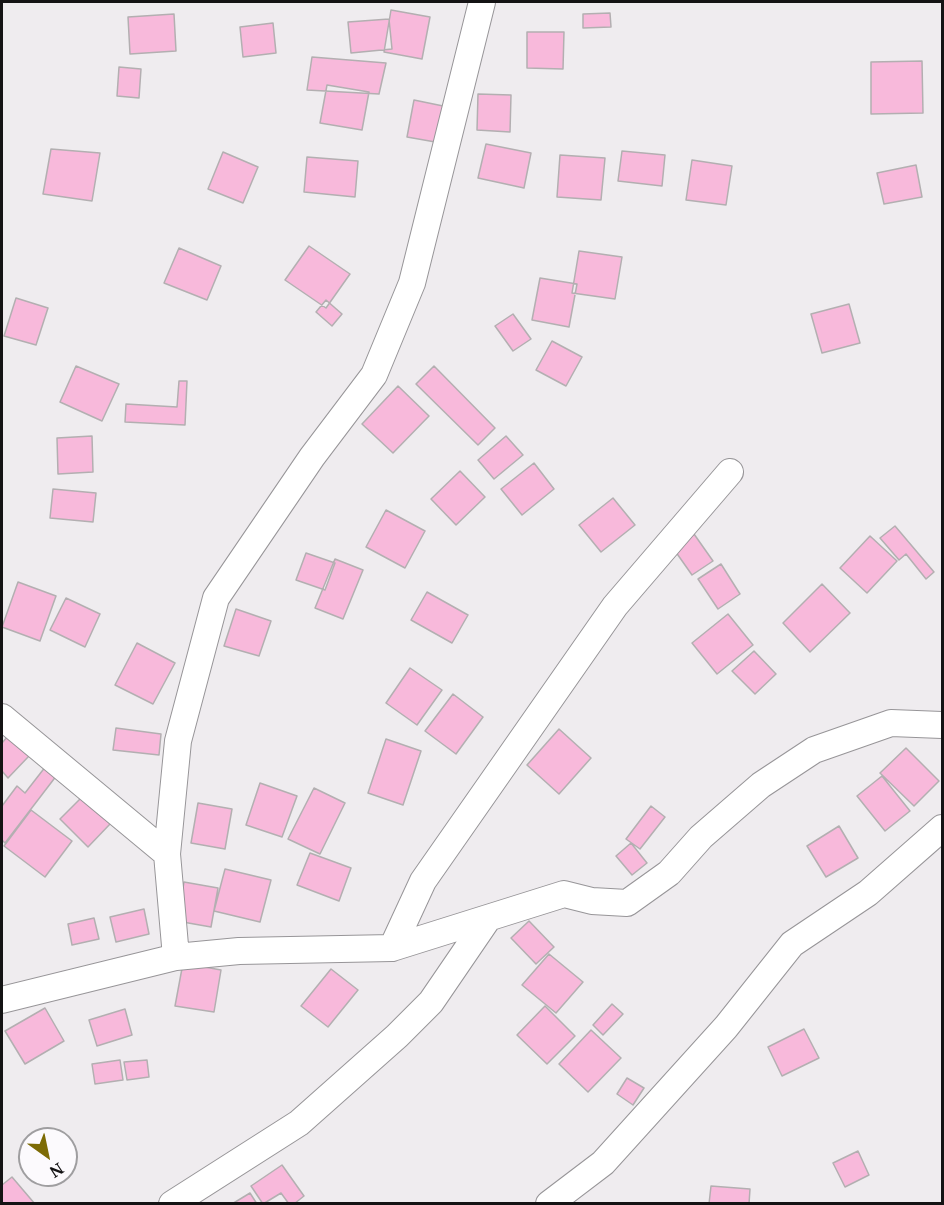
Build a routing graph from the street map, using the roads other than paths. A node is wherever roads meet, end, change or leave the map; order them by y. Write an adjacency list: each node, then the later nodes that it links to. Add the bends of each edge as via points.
1 (482, 2): 6 (street, via 412,283 374,375 312,457 216,598 178,741)
2 (730, 472): 8 (street, via 615,606 423,881)
3 (2, 717): 6 (street)
4 (942, 725): 7 (street, via 891,723 814,750 761,785 701,837 669,873 627,903 564,894)
5 (942, 828): 12 (street, via 868,893 792,944 726,1027 603,1163)
6 (167, 854): 9 (street)
7 (487, 920): 8 (street); 11 (street, via 431,1002 397,1036 299,1124)
8 (392, 948): 9 (street, via 239,951)
9 (176, 957): 10 (street)
10 (2, 1000)
11 (172, 1203)
12 (549, 1203)

